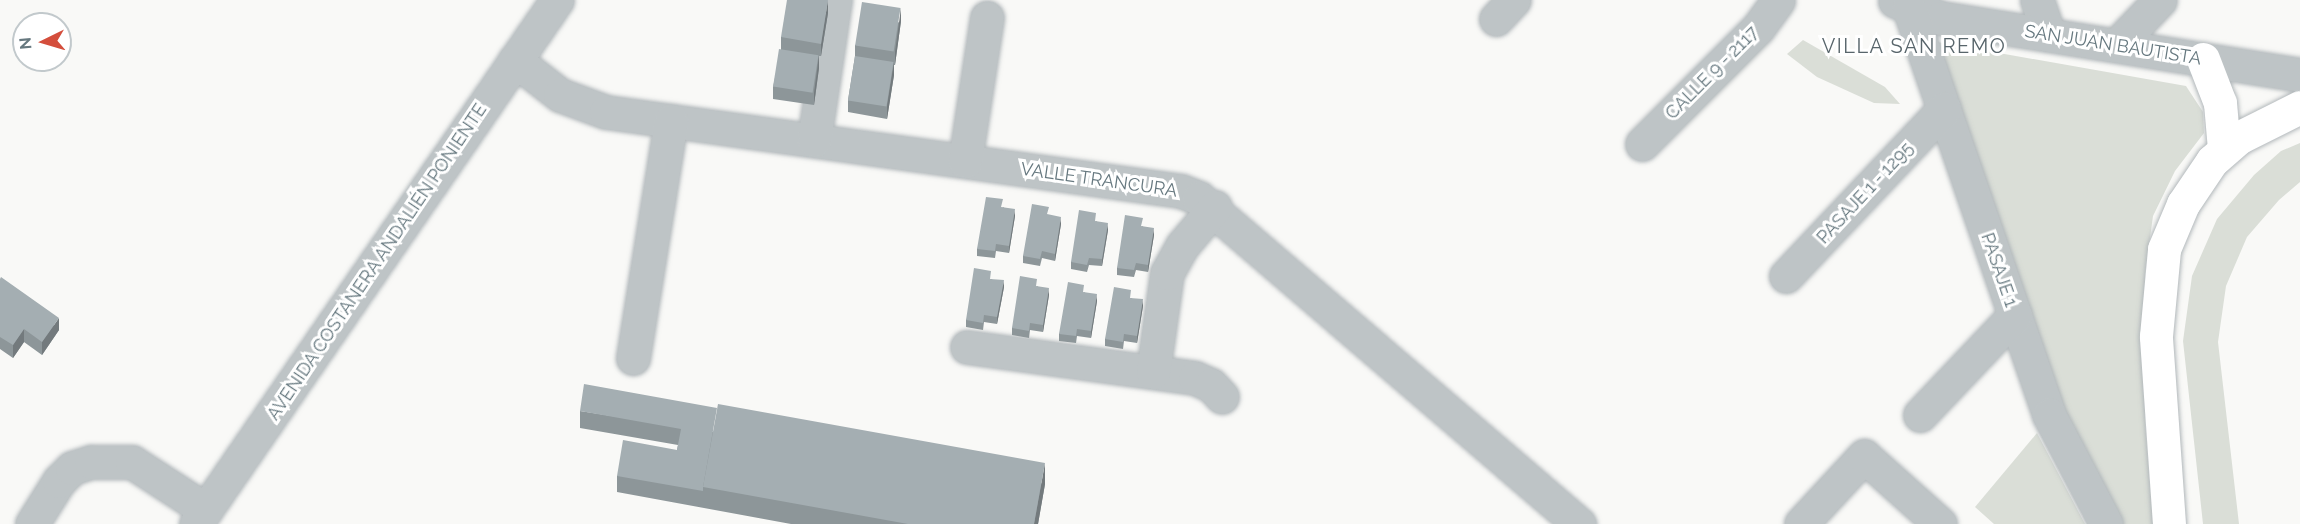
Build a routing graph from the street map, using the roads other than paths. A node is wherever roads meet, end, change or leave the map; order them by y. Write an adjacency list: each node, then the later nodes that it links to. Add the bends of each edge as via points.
1 (557, 0): 11 (street, AVENIDA COSTANERA ANDALIÉN PONIENTE)
2 (835, 0): 16 (street)
3 (1778, 0): 17 (street, CALLE 9 - 2117, via 1758,28)
4 (2037, 0): 8 (street)
5 (2160, 0): 9 (street)
6 (1901, 4): 8 (street, SAN JUAN BAUTISTA, via 1941,18); 14 (street, PASAJE 1)
7 (987, 18): 19 (street)
8 (2049, 35): 9 (street, SAN JUAN BAUTISTA)
9 (2117, 45): 10 (street, SAN JUAN BAUTISTA)
10 (2203, 59): 12 (street, SAN JUAN BAUTISTA); 18 (main road, via 2220,103)
11 (515, 60): 15 (street, VALLE TRANCURA, via 575,103 606,112); 28 (street, AVENIDA COSTANERA ANDALIÉN PONIENTE)
12 (2300, 75)
13 (2300, 107): 18 (main road)
14 (1944, 109): 21 (street, PASAJE 1 - 1295); 22 (street, PASAJE 1)
15 (671, 121): 16 (street, VALLE TRANCURA); 24 (street)
16 (814, 140): 19 (street, VALLE TRANCURA)
17 (1642, 144)
18 (2224, 149): 34 (main road, via 2201,174 2183,204 2172,226 2159,272 2156,336)
19 (965, 161): 20 (street, VALLE TRANCURA, via 1181,191)
20 (1215, 207): 25 (street, via 1182,246 1167,273); 30 (street, VALLE TRANCURA)
21 (1786, 276)
22 (2015, 315): 27 (street); 33 (street, PASAJE 1, via 2049,415)
23 (967, 346): 25 (street)
24 (633, 358)
25 (1153, 372): 26 (street, via 1203,381)
26 (1222, 397)
27 (1920, 415)
28 (201, 517): 29 (street, via 132,462 91,462 72,468 59,481)
29 (32, 524)
30 (1579, 524)
31 (1801, 524): 32 (street, via 1864,456)
32 (1940, 524)
33 (2106, 524)
34 (2169, 524)

